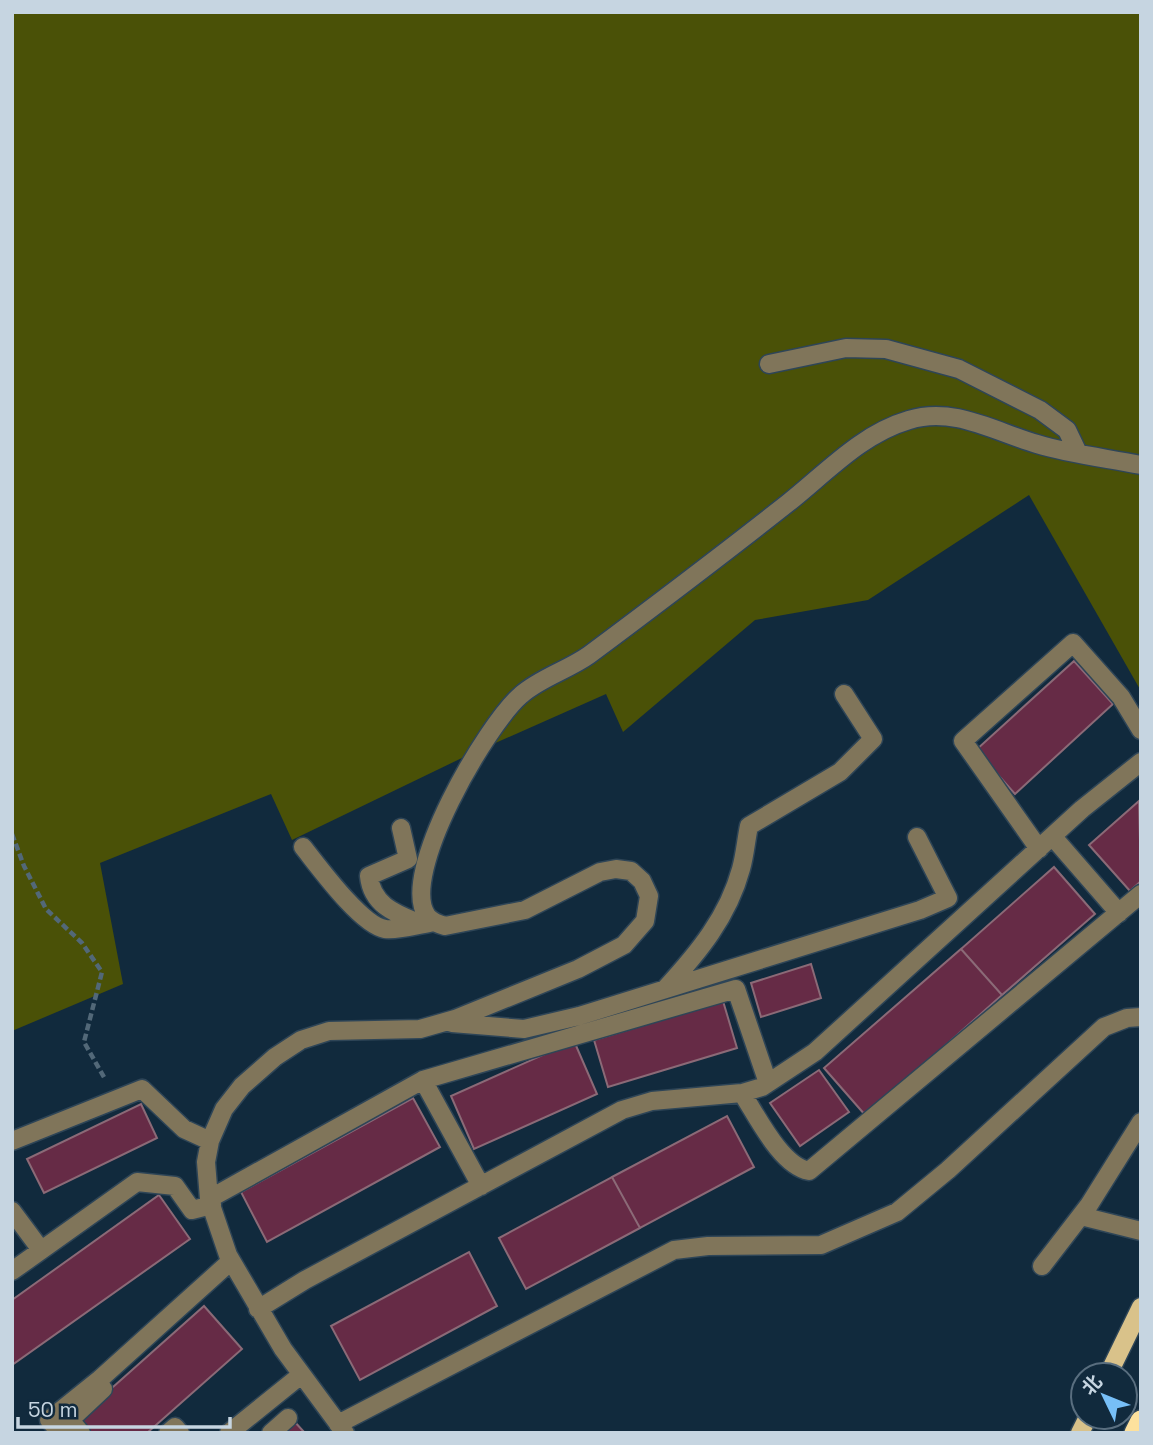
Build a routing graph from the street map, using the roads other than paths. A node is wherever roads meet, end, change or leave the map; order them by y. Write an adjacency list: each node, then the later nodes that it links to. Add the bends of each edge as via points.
1 (769, 364): 2 (street, via 846,348 886,349 959,369 1040,410 1066,430)
2 (1078, 453): 3 (street); 13 (street, via 1037,444 978,422 937,415 909,419 866,439 586,657 522,694 508,709 471,764 427,854 421,901)
3 (1141, 465)
4 (844, 694): 14 (street, via 873,739 840,772 749,826 741,870 721,919 702,949)
5 (1141, 730): 9 (street, via 1121,697 1073,643 963,741)
6 (1141, 762): 9 (street)
7 (401, 828): 13 (street, via 408,859 369,876 370,888 379,902 395,913)
8 (917, 837): 14 (street, via 948,898)
9 (1046, 843): 12 (street); 18 (street, via 815,1052)
10 (303, 848): 13 (street, via 370,923 385,929)
11 (1141, 894): 12 (street)
12 (1119, 913): 19 (street, via 809,1171 789,1161)
13 (427, 923): 16 (street, via 445,926 525,910 616,869 631,871 649,896 645,921 624,945 578,969)
14 (665, 989): 16 (street, via 524,1029)
15 (1141, 1017): 39 (street, via 1104,1027 897,1212 821,1245 674,1250)
16 (445, 1022): 21 (street, via 420,1029 329,1031 301,1040 242,1086)
17 (423, 1080): 18 (street, via 736,989); 23 (street); 24 (street)
18 (768, 1083): 19 (street)
19 (742, 1093): 23 (street, via 652,1101 622,1110)
20 (1141, 1122): 26 (street)
21 (210, 1141): 22 (street, via 184,1129 142,1089); 24 (street, via 206,1162)
22 (12, 1142)
23 (481, 1186): 34 (street)
24 (211, 1202): 28 (street, via 192,1210 175,1186 137,1182); 29 (street)
25 (12, 1211): 28 (street)
26 (1081, 1216): 27 (street); 30 (street)
27 (1141, 1231)
28 (41, 1250): 31 (street)
29 (231, 1261): 34 (street); 40 (street, via 49,1420)
30 (1042, 1266)
31 (12, 1271)
32 (208, 1296): 41 (street, via 69,1420)
33 (1141, 1307): 35 (main road)
34 (258, 1309): 36 (street)
35 (1115, 1361)
36 (301, 1375): 39 (street); 44 (street)
37 (288, 1418): 45 (street)
38 (1141, 1421): 46 (highway)
39 (341, 1428)
40 (61, 1433)
41 (81, 1433)
42 (168, 1433): 43 (street, via 174,1427)
43 (180, 1433)
44 (229, 1433)
45 (271, 1433)
46 (1135, 1433)

